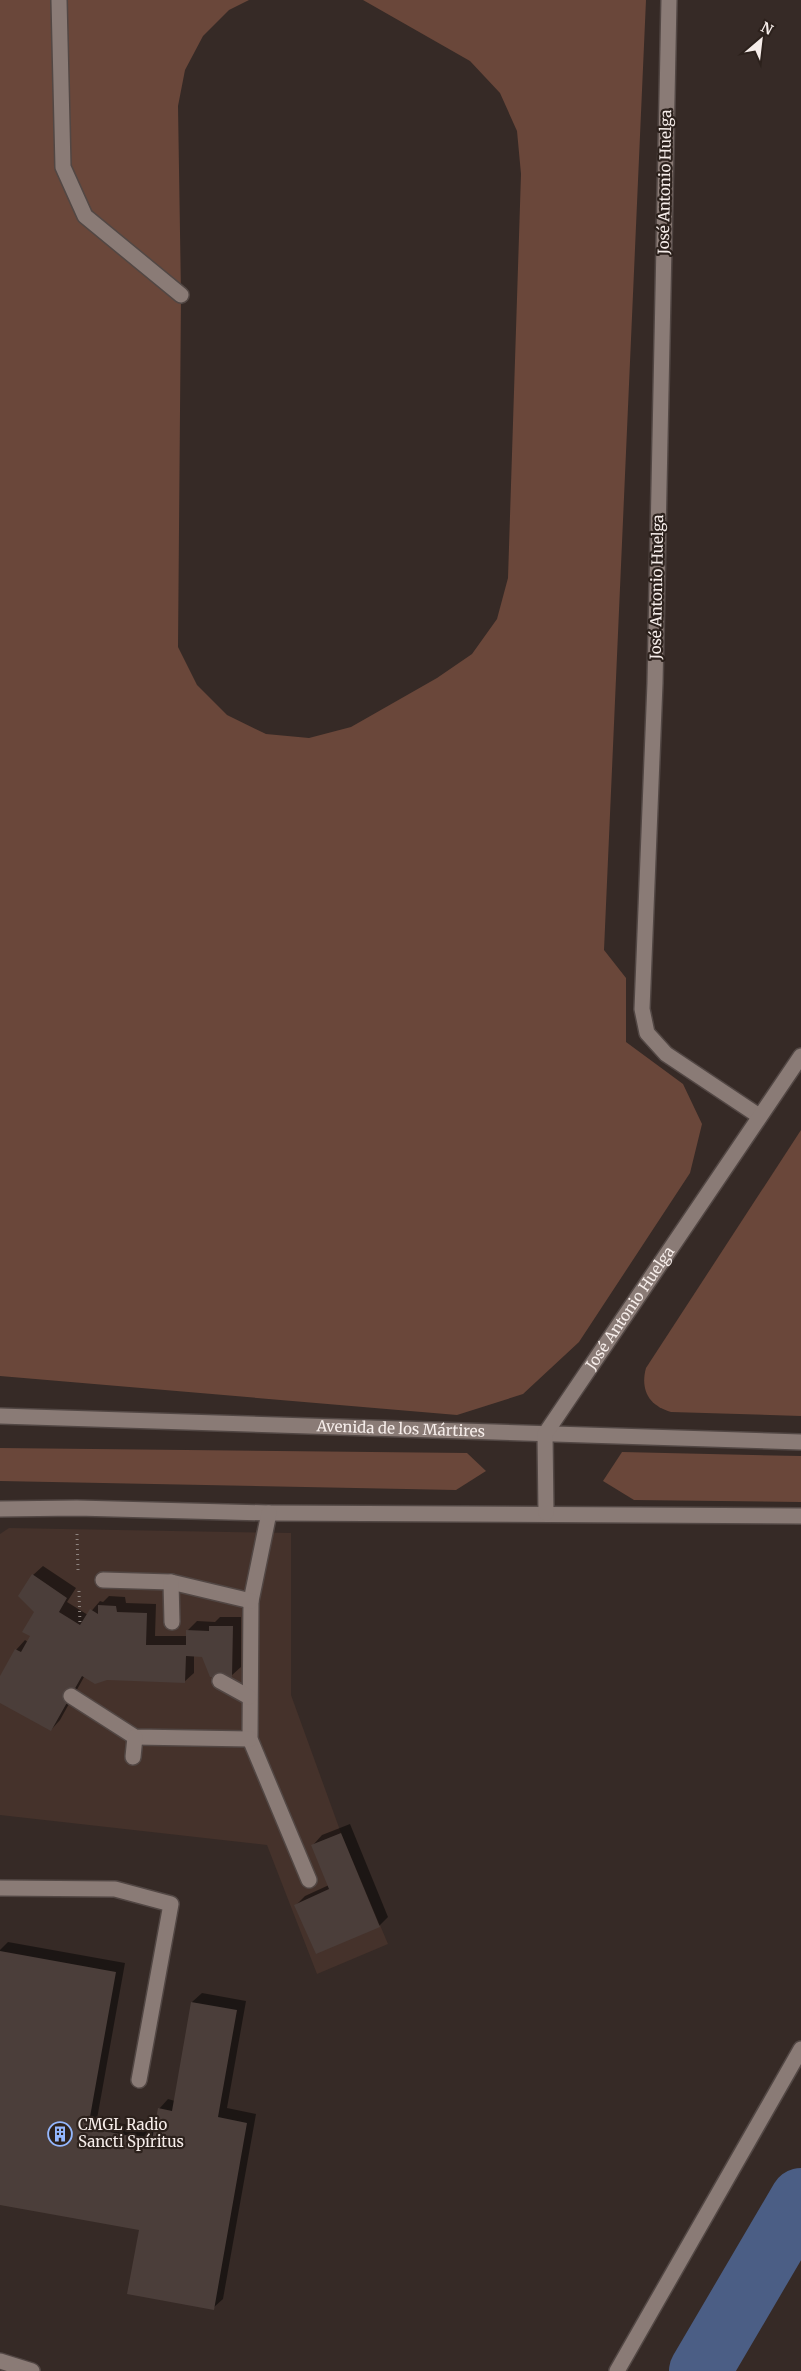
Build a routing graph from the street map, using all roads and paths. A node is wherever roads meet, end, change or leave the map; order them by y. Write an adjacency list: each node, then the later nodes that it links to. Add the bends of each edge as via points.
1 (59, 0): 3 (street, via 63,167 85,216)
2 (669, 0): 5 (street, José Antonio Huelga, via 655,683 642,1009 646,1033 666,1054)
3 (181, 295)
4 (801, 1056): 5 (street, José Antonio Huelga)
5 (759, 1116): 7 (street, José Antonio Huelga)
6 (0, 1416): 7 (street, Avenida de los Mártires)
7 (545, 1434): 8 (street, Avenida de los Mártires); 12 (street)
8 (801, 1442)
9 (77, 1508): 10 (street); 11 (street); 14 (path)
10 (0, 1509)
11 (270, 1513): 12 (street); 18 (street)
12 (546, 1513): 13 (street)
13 (801, 1516)
14 (78, 1576)
15 (103, 1580): 16 (street)
16 (171, 1582): 18 (street); 19 (street)
17 (79, 1586): 20 (path)
18 (251, 1601): 23 (street)
19 (172, 1622)
20 (80, 1626)
21 (220, 1680): 23 (street)
22 (71, 1696): 24 (street)
23 (249, 1697): 25 (street)
24 (135, 1737): 25 (street); 26 (street)
25 (250, 1740): 27 (street)
26 (133, 1757)
27 (309, 1880)
28 (0, 1888): 30 (street, via 115,1889 171,1904)
29 (801, 2049): 33 (street)
30 (138, 2080)
31 (0, 2361): 32 (street)
32 (32, 2371)
33 (616, 2371)

